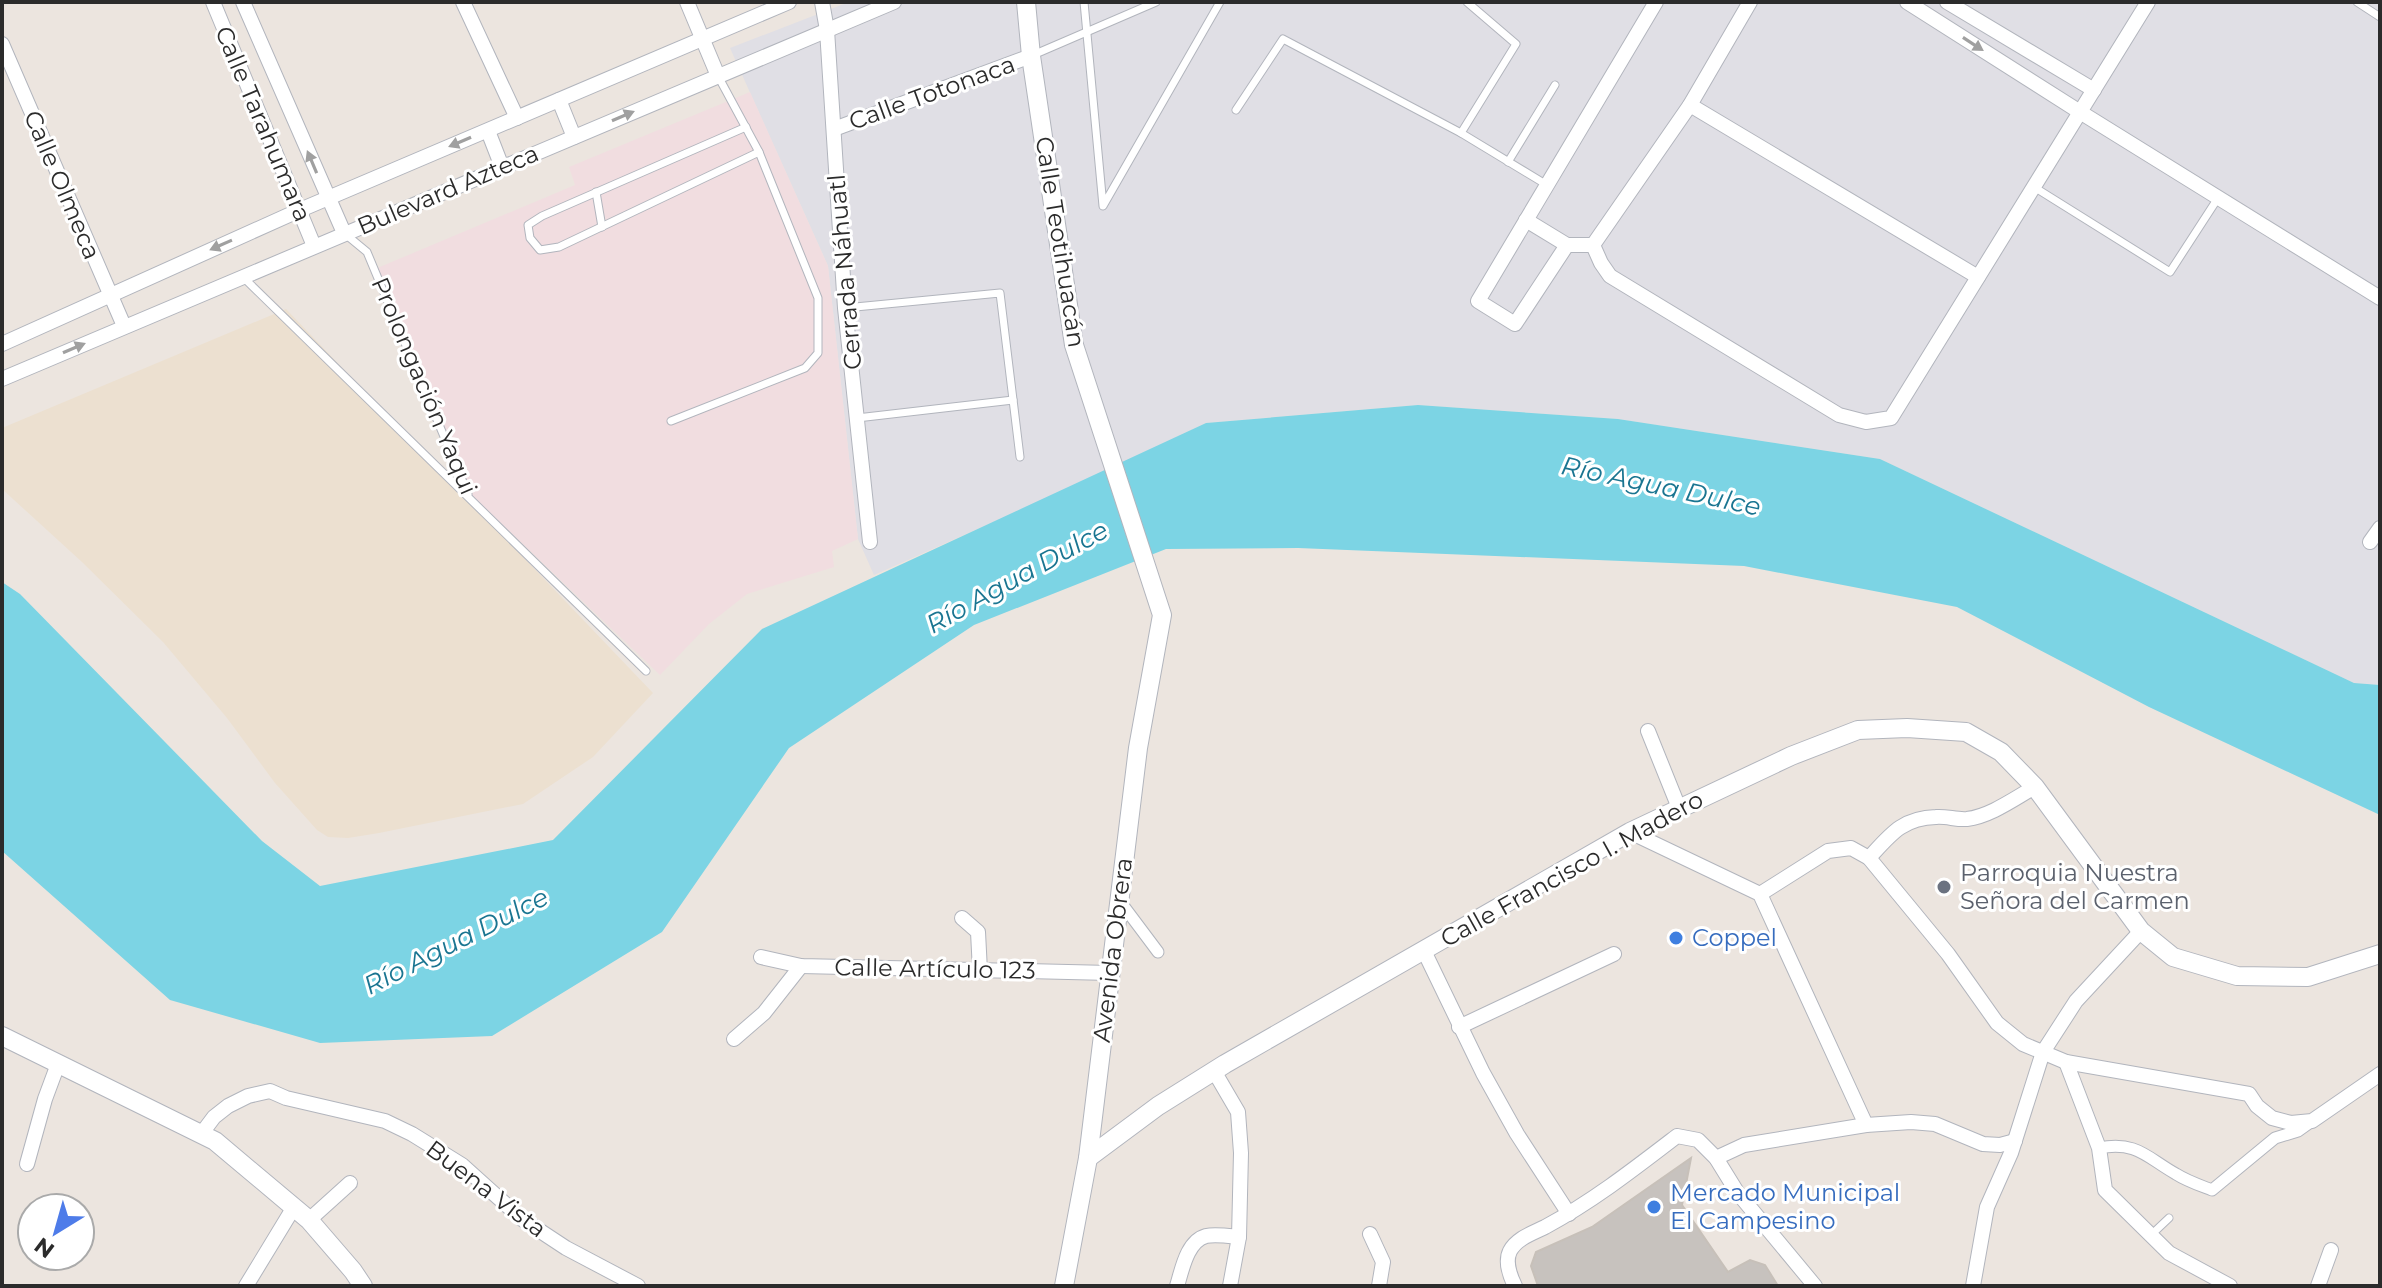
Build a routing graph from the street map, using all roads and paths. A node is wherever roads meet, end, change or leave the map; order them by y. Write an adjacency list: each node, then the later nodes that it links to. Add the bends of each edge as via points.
1 (213, 2): 46 (street, Calle Tarahumara)
2 (243, 2): 45 (street, Calle Tarahumara, one-way to 2)
3 (463, 2): 32 (street)
4 (687, 2): 22 (street)
5 (789, 2): 22 (street, Bulevard Azteca)
6 (822, 2): 20 (street, Cerrada Náhuatl)
7 (894, 2): 20 (street, Bulevard Azteca)
8 (1026, 2): 24 (street, Calle Teotihuacán)
9 (1084, 2): 21 (lane)
10 (1156, 2): 21 (lane)
11 (1220, 2): 21 (lane, via 1103,206)
12 (1467, 2): 36 (lane, via 1516,44)
13 (1656, 2): 41 (street)
14 (1750, 2): 29 (street)
15 (1907, 2): 31 (street, one-way to 31)
16 (1947, 2): 27 (street)
17 (2148, 2): 27 (street)
18 (2357, 2): 19 (lane)
19 (2380, 17)
20 (827, 30): 25 (street, Bulevard Azteca); 34 (street, Cerrada Náhuatl)
21 (1087, 32): 24 (lane)
22 (703, 40): 25 (street); 28 (street, Bulevard Azteca)
23 (2, 44): 55 (street, Calle Olmeca)
24 (1031, 56): 34 (street, Calle Totonaca); 69 (street, Calle Teotihuacán, via 1074,345)
25 (718, 76): 33 (lane); 37 (street, Bulevard Azteca, one-way to 25)
26 (1555, 85): 39 (lane)
27 (2094, 90): 31 (street)
28 (559, 100): 32 (street, Bulevard Azteca); 37 (street)
29 (1690, 105): 51 (street); 54 (street)
30 (1236, 110): 36 (lane, via 1283,39)
31 (2080, 112): 42 (street); 44 (street)
32 (517, 118): 35 (street, Bulevard Azteca)
33 (746, 127): 38 (lane); 43 (lane)
34 (834, 129): 57 (street, Cerrada Náhuatl)
35 (488, 131): 40 (street); 45 (street, Bulevard Azteca, one-way to 45)
36 (1461, 133): 39 (lane)
37 (574, 137): 40 (street, Bulevard Azteca)
38 (759, 152): 48 (lane); 63 (lane, via 818,298 818,353 805,368)
39 (1508, 162): 41 (lane)
40 (502, 167): 49 (street, Bulevard Azteca)
41 (1547, 185): 47 (street)
42 (2034, 187): 44 (lane, via 2170,272); 54 (street)
43 (596, 192): 48 (lane); 48 (lane, via 528,225 530,238 540,250)
44 (2218, 198): 56 (street)
45 (328, 199): 46 (street, Bulevard Azteca); 49 (street, Calle Tarahumara)
46 (300, 210): 52 (street, Calle Tarahumara); 55 (street, Bulevard Azteca, one-way to 55)
47 (1526, 220): 50 (street); 50 (street, via 1478,301 1490,309 1515,324)
48 (602, 227)
49 (344, 233): 52 (street, Bulevard Azteca); 65 (lane, Prolongación Yaqui, via 367,252)
50 (1567, 245): 51 (street)
51 (1593, 245): 54 (street, via 1610,276 1839,415 1866,422 1891,418)
52 (314, 246): 53 (street, Bulevard Azteca)
53 (242, 276): 58 (street, Bulevard Azteca); 65 (lane)
54 (1978, 277)
55 (110, 295): 58 (street, Calle Olmeca); 59 (street, Bulevard Azteca)
56 (2380, 298)
57 (845, 308): 61 (lane, via 1000,293); 62 (street, Cerrada Náhuatl)
58 (124, 326): 60 (street, Bulevard Azteca, one-way to 58)
59 (2, 344)
60 (2, 379)
61 (1013, 400): 62 (lane); 64 (lane)
62 (857, 418): 67 (street, Cerrada Náhuatl)
63 (671, 421)
64 (1020, 457)
65 (470, 499): 70 (lane, Prolongación Yaqui)
66 (2380, 528): 68 (street)
67 (870, 542)
68 (2370, 542)
69 (1162, 615): 77 (street, Avenida Obrera)
70 (646, 671)
71 (1648, 731): 73 (street)
72 (2035, 787): 73 (street, Calle Francisco I. Madero, via 2001,752 1966,732 1858,730); 75 (street, via 1967,819 1916,819 1896,828); 79 (street, Calle Francisco I. Madero)
73 (1679, 808): 74 (street, Calle Francisco I. Madero)
74 (1630, 832): 76 (street); 80 (street, Calle Francisco I. Madero)
75 (1869, 858): 76 (street, via 1851,848 1828,851); 91 (street, via 1997,1023)
76 (1760, 894): 97 (street)
77 (1119, 899): 81 (street); 87 (street, Avenida Obrera)
78 (962, 918): 86 (street, via 978,932)
79 (2141, 931): 83 (street, Calle Francisco I. Madero, via 2173,957 2237,976 2308,977); 91 (street, via 2076,1001)
80 (1424, 951): 88 (street); 94 (street, Calle Francisco I. Madero)
81 (1158, 952)
82 (1614, 954): 88 (street)
83 (2380, 954)
84 (761, 957): 85 (street, Calle Artículo 123)
85 (801, 966): 86 (street, Calle Artículo 123); 90 (street, via 764,1013)
86 (980, 971): 87 (street, Calle Artículo 123)
87 (1110, 973): 101 (street, Avenida Obrera)
88 (1459, 1027): 106 (street, via 1517,1134)
89 (2, 1036): 93 (street)
90 (734, 1039)
91 (2043, 1052): 92 (street); 99 (street)
92 (2066, 1062): 96 (street, via 2249,1094 2272,1118); 100 (street)
93 (58, 1064): 98 (street); 103 (street)
94 (1214, 1071): 101 (street, Calle Francisco I. Madero); 111 (street, via 1238,1112)
95 (2380, 1074): 96 (street)
96 (2312, 1121): 100 (street, via 2275,1138 2212,1190 2173,1173 2140,1150)
97 (1866, 1125): 99 (street, via 1935,1124 1983,1144); 102 (street, via 1744,1145)
98 (202, 1133): 105 (street); 113 (street, Buena Vista, via 228,1106 270,1091 385,1121 462,1165 522,1219)
99 (2015, 1141): 122 (street, via 1987,1207)
100 (2099, 1148): 110 (street, via 2105,1190)
101 (1088, 1158): 116 (street, Avenida Obrera)
102 (1716, 1158): 106 (street, via 1698,1140 1677,1136); 121 (street, via 1737,1192)
103 (27, 1164)
104 (350, 1183): 108 (street)
105 (294, 1207): 108 (street); 114 (street)
106 (1569, 1214): 120 (street, via 1517,1241 1508,1253)
107 (2169, 1218): 110 (lane)
108 (309, 1220): 115 (street)
109 (1370, 1234): 119 (street, via 1383,1262)
110 (2151, 1235): 123 (street, via 2169,1253)
111 (1239, 1237): 117 (street, via 1206,1236 1196,1241); 118 (street)
112 (2331, 1250): 124 (street)
113 (633, 1285)
114 (246, 1286)
115 (363, 1286)
116 (1064, 1286)
117 (1177, 1286)
118 (1230, 1286)
119 (1379, 1286)
120 (1515, 1286)
121 (1815, 1286)
122 (1973, 1286)
123 (2230, 1286)
124 (2318, 1286)

